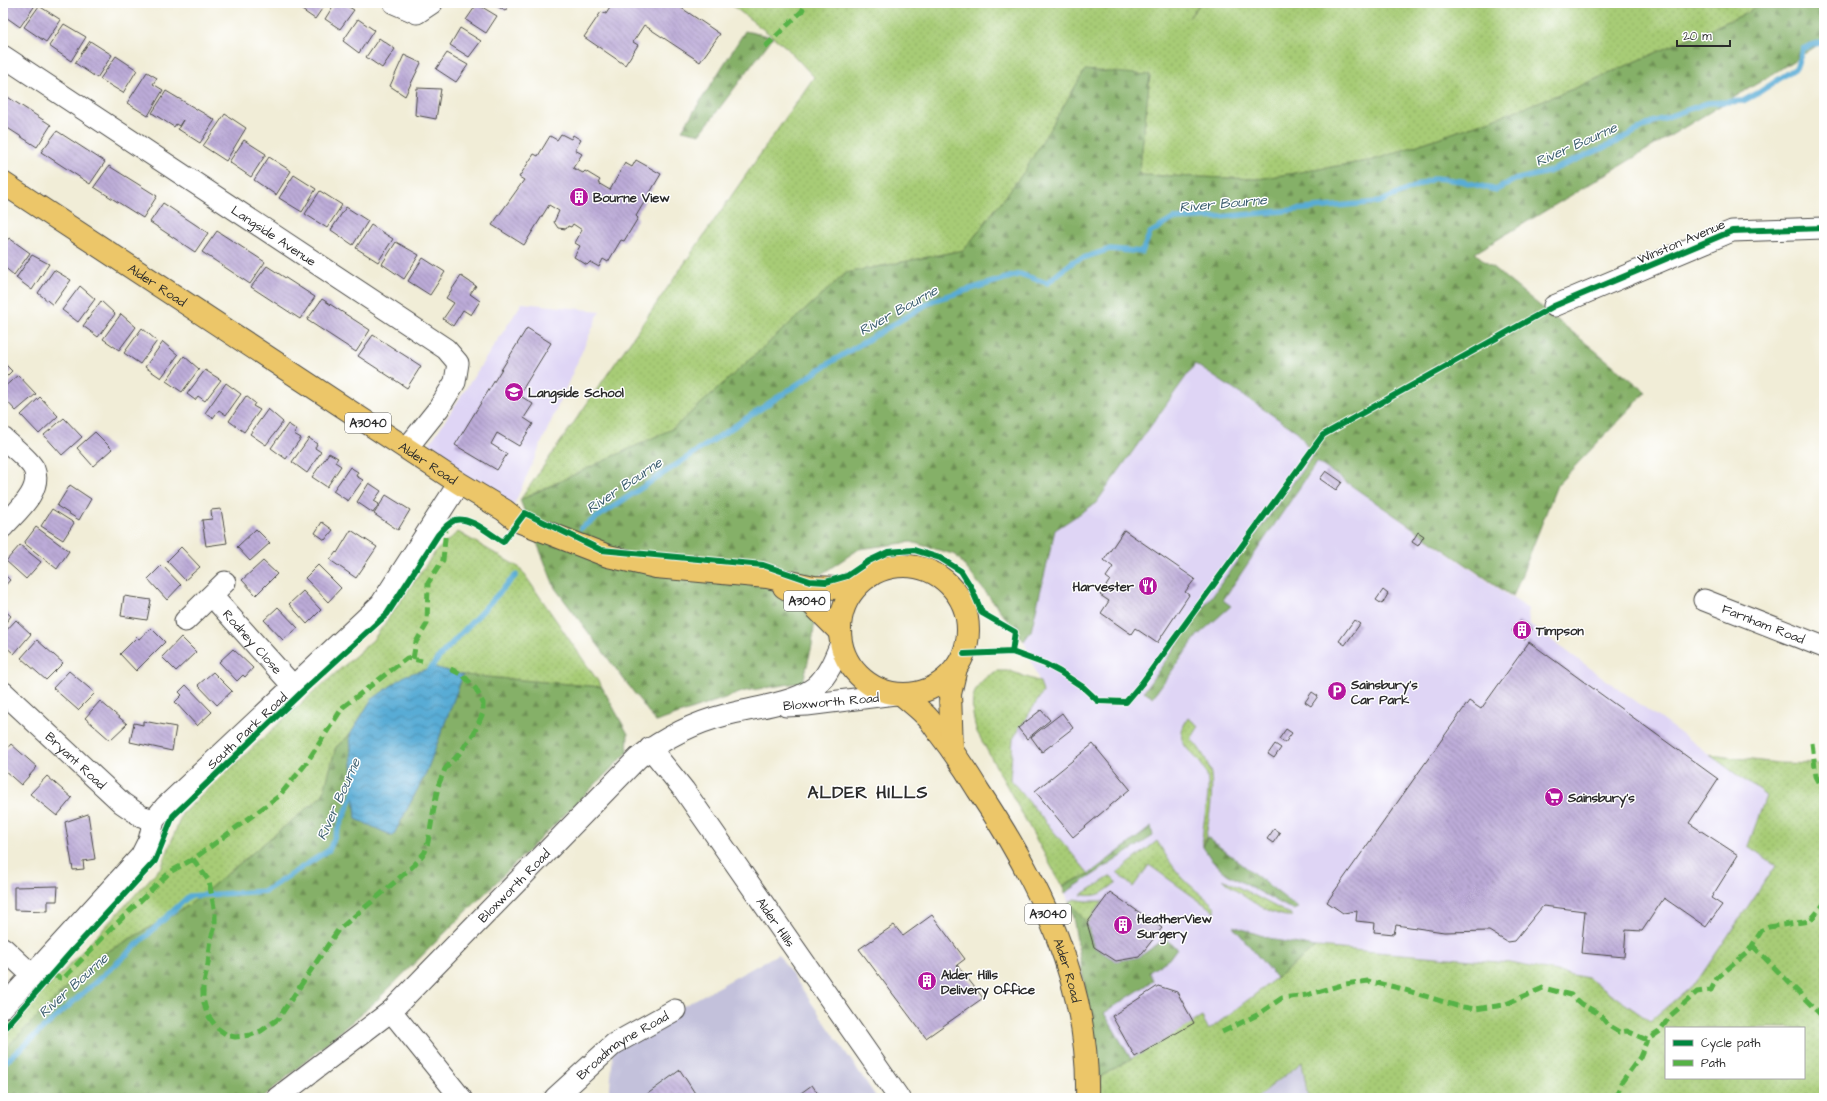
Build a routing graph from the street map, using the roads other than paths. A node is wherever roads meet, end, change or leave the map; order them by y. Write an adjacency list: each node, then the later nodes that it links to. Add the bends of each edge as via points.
1 (394, 3): 2 (street, via 417,13)
2 (432, 3)
3 (3, 56): 8 (street, Langside Avenue, via 446,349 458,363 455,382 439,408)
4 (3, 183): 8 (main road, Alder Road / A3040)
5 (1824, 228): 6 (street, Winston Avenue, via 1732,231)
6 (1554, 306)
7 (3, 438): 10 (street, via 34,468 36,479 34,489 26,501)
8 (407, 448): 9 (main road, Alder Road / A3040)
9 (459, 483): 12 (main road, Alder Road / A3040, via 518,521 608,556 656,567); 18 (street, South Park Road, via 381,604)
10 (3, 526)
11 (870, 576): 12 (main road, Alder Road / A3040, via 838,588 814,587); 15 (main road, A3040, via 856,588 848,600 843,613); 17 (main road, A3040, via 893,568 910,567 936,575 952,587 963,605 968,624 964,654)
12 (767, 578): 15 (main road, Alder Road / A3040, via 812,604)
13 (1704, 600): 16 (street, Farnham Road)
14 (185, 621): 18 (street, Rodney Close, via 218,589)
15 (841, 638): 20 (main road, A3040, via 849,663 859,676 874,687); 21 (street, Bloxworth Road, via 835,659 815,686 802,694)
16 (1824, 647)
17 (956, 668): 20 (main road, A3040, via 942,682 929,690); 23 (main road, A3040, via 950,694)
18 (293, 686): 24 (street, South Park Road)
19 (3, 692): 24 (street, Bryant Road, via 122,803 141,816)
20 (898, 694): 21 (street, Bloxworth Road, via 807,705); 23 (main road, Alder Road / A3040, via 925,715)
21 (767, 706): 22 (street, Bloxworth Road, via 693,725)
22 (650, 748): 29 (street, Bloxworth Road); 33 (street, Alder Hills, via 684,790)
23 (952, 750): 34 (main road, Alder Road / A3040, via 1015,850 1060,942 1085,1043)
24 (154, 820): 26 (street, South Park Road, via 149,840 140,856)
25 (3, 948): 26 (street)
26 (32, 975): 27 (street, South Park Road)
27 (3, 1007)
28 (675, 1010): 32 (street, Broadmayne Road, via 614,1044)
29 (391, 1011): 30 (street, Bloxworth Road); 31 (street)
30 (277, 1098)
31 (461, 1098)
32 (555, 1098)
33 (899, 1098)
34 (1087, 1098)

